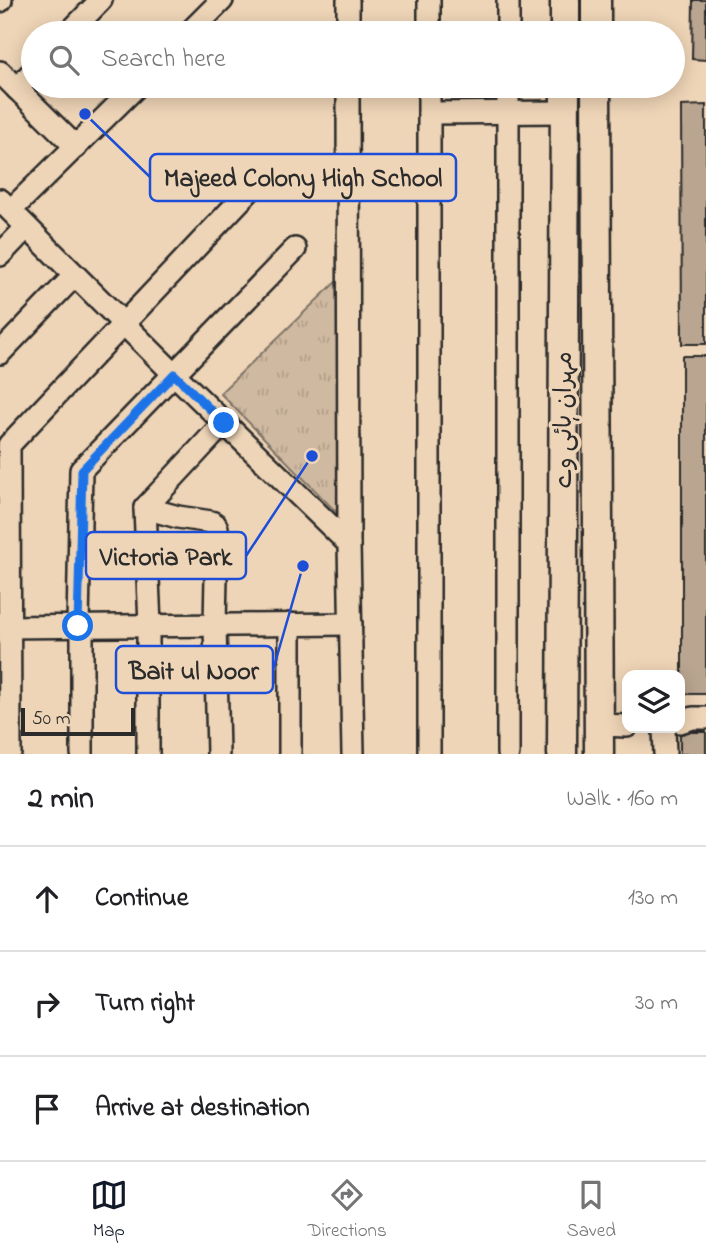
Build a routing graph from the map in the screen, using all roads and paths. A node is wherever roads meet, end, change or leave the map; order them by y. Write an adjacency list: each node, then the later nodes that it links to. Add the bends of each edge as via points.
1 (101, 0): 8 (street)
2 (222, 0): 9 (street)
3 (348, 0): 10 (street)
4 (429, 0): 11 (street)
5 (508, 0): 12 (street)
6 (565, 0): 13 (main road)
7 (596, 0): 14 (main road)
8 (81, 21)
9 (202, 21)
10 (348, 21)
11 (429, 21)
12 (508, 21)
13 (565, 21)
14 (596, 21)
15 (0, 72): 17 (street)
16 (21, 84): 17 (street)
17 (17, 89): 18 (street)
18 (21, 93)
19 (26, 98): 28 (street)
20 (126, 98): 28 (street)
21 (348, 98): 40 (street)
22 (429, 98): 27 (street)
23 (508, 98): 26 (street)
24 (596, 98): 49 (main road, مہران ہائی وے)
25 (565, 99): 26 (street); 59 (main road, مہران ہائی وے)
26 (508, 112): 27 (street); 58 (street)
27 (429, 113): 57 (street)
28 (76, 147): 30 (street)
29 (250, 190): 35 (street)
30 (5, 205): 31 (street)
31 (27, 227): 33 (street); 34 (street)
32 (295, 248): 37 (street)
33 (0, 255)
34 (75, 275): 35 (street); 36 (street)
35 (124, 324): 37 (street); 45 (street, via 9,445)
36 (0, 352)
37 (174, 374): 38 (street); 46 (street, via 82,470)
38 (224, 423): 39 (street); 40 (street)
39 (145, 508): 43 (street); 44 (street, via 215,524)
40 (349, 544): 42 (street)
41 (290, 624): 42 (street); 44 (street); 55 (street)
42 (351, 624): 56 (street)
43 (149, 625): 44 (street); 46 (street); 53 (street)
44 (215, 625): 54 (street)
45 (5, 626): 46 (street); 51 (street)
46 (80, 626): 52 (street)
47 (706, 718): 48 (street)
48 (685, 720)
49 (613, 726): 60 (main road, مہران ہائی وے)
50 (664, 733): 61 (street)
51 (10, 754)
52 (82, 754)
53 (148, 754)
54 (218, 754)
55 (290, 754)
56 (353, 754)
57 (429, 754)
58 (508, 754)
59 (562, 754)
60 (599, 754)
61 (665, 754)

